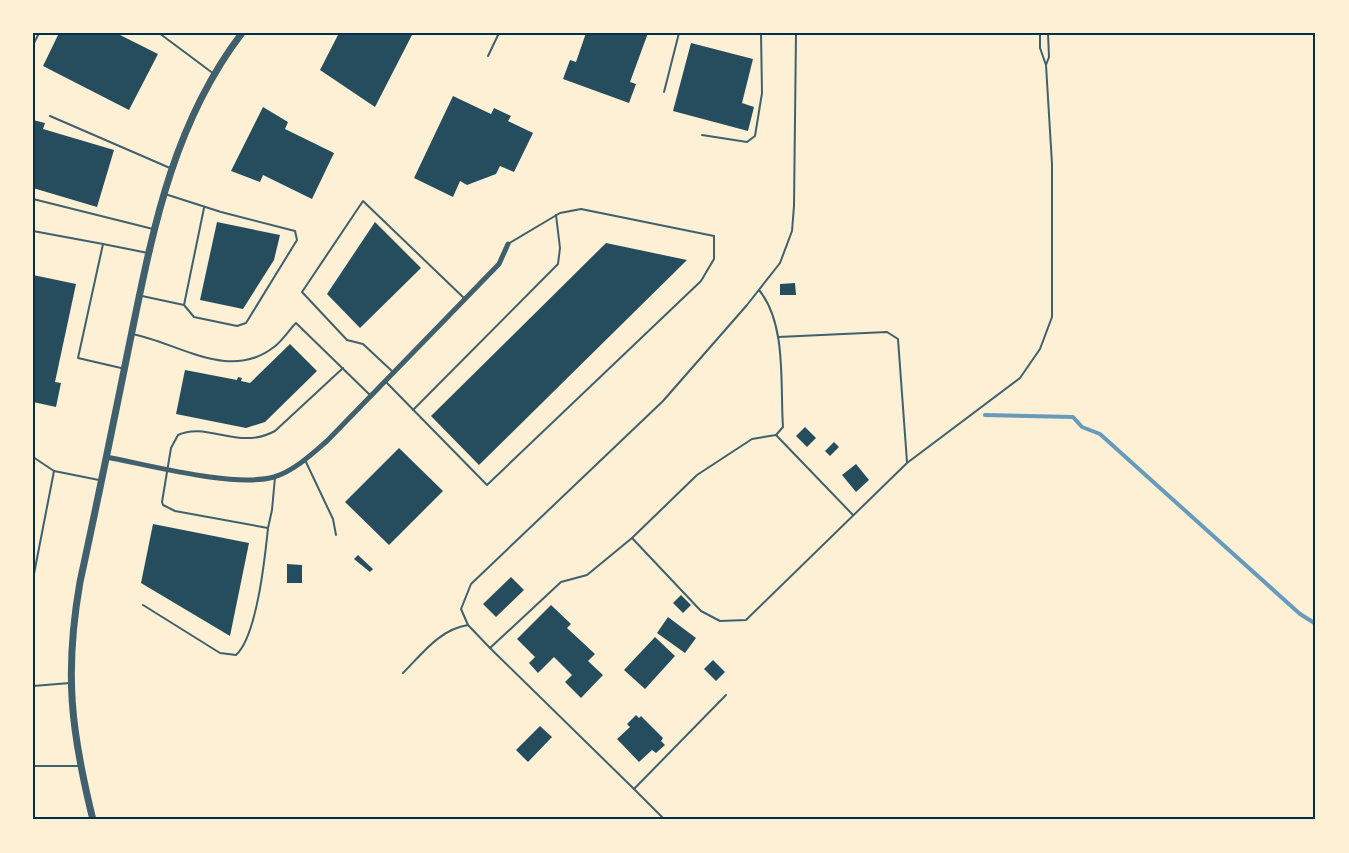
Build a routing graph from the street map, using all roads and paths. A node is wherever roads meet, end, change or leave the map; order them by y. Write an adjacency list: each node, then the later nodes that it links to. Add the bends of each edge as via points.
1 (39, 33): 10 (lane)
2 (159, 33): 13 (lane)
3 (499, 33): 11 (lane)
4 (680, 33): 14 (lane)
5 (761, 33): 16 (lane, via 762,93 755,136 747,142)
6 (796, 33): 27 (lane, via 792,231 780,263)
7 (1040, 33): 12 (lane)
8 (1048, 33): 12 (lane)
9 (239, 34): 13 (street)
10 (33, 45)
11 (488, 56)
12 (1046, 65): 43 (lane, via 1052,164 1052,317 1047,333 1020,378)
13 (214, 74): 17 (street)
14 (664, 92)
15 (50, 116): 17 (lane)
16 (702, 135)
17 (170, 168): 18 (street)
18 (162, 193): 20 (lane); 22 (street)
19 (33, 199): 22 (lane)
20 (204, 206): 30 (lane); 30 (lane, via 295,231 296,245 246,323 237,326 194,317)
21 (556, 215): 25 (lane); 38 (lane, via 558,264); 38 (lane, via 581,210 714,236 714,259 701,281 487,485)
22 (153, 229): 26 (street)
23 (33, 231): 24 (lane)
24 (103, 244): 26 (lane); 34 (lane, via 78,358)
25 (508, 244): 29 (street, via 499,264)
26 (148, 253): 28 (street)
27 (759, 290): 32 (lane, via 770,303); 54 (lane, via 663,401 471,584 461,609)
28 (139, 295): 30 (lane); 31 (street)
29 (465, 299): 35 (street); 35 (lane, via 363,201 302,292 347,340 363,344)
30 (184, 305)
31 (131, 334): 33 (lane, via 190,354 238,364 273,348 296,323); 34 (street)
32 (778, 337): 39 (lane, via 783,427); 43 (lane, via 887,332 898,339)
33 (343, 368): 37 (lane); 44 (lane, via 266,436 247,440 190,431 178,435)
34 (124, 369): 41 (street)
35 (393, 373): 36 (street)
36 (385, 381): 37 (street); 38 (lane)
37 (371, 396): 42 (street)
38 (413, 410)
39 (776, 435): 48 (lane); 51 (lane, via 752,439 697,475)
40 (33, 457): 45 (lane)
41 (106, 457): 44 (street); 47 (street)
42 (305, 459): 46 (street); 50 (lane, via 333,519)
43 (907, 463): 48 (lane)
44 (168, 468): 46 (street, via 240,481); 49 (lane, via 163,506)
45 (54, 471): 47 (lane); 52 (lane)
46 (275, 477): 49 (lane)
47 (101, 480): 57 (street, via 73,623)
48 (854, 515): 51 (lane, via 752,616 736,622 720,621 701,611)
49 (268, 528): 53 (lane, via 249,633 236,656 220,652)
50 (336, 535)
51 (632, 538): 55 (lane, via 587,575 561,582)
52 (33, 579)
53 (143, 605)
54 (468, 625): 55 (lane); 56 (lane, via 453,627 439,637)
55 (490, 648): 62 (lane)
56 (403, 673)
57 (70, 683): 58 (lane); 60 (street)
58 (33, 686)
59 (726, 696): 62 (lane)
60 (79, 765): 61 (lane); 63 (street)
61 (33, 766)
62 (634, 789): 64 (lane)
63 (93, 820)
64 (665, 820)

